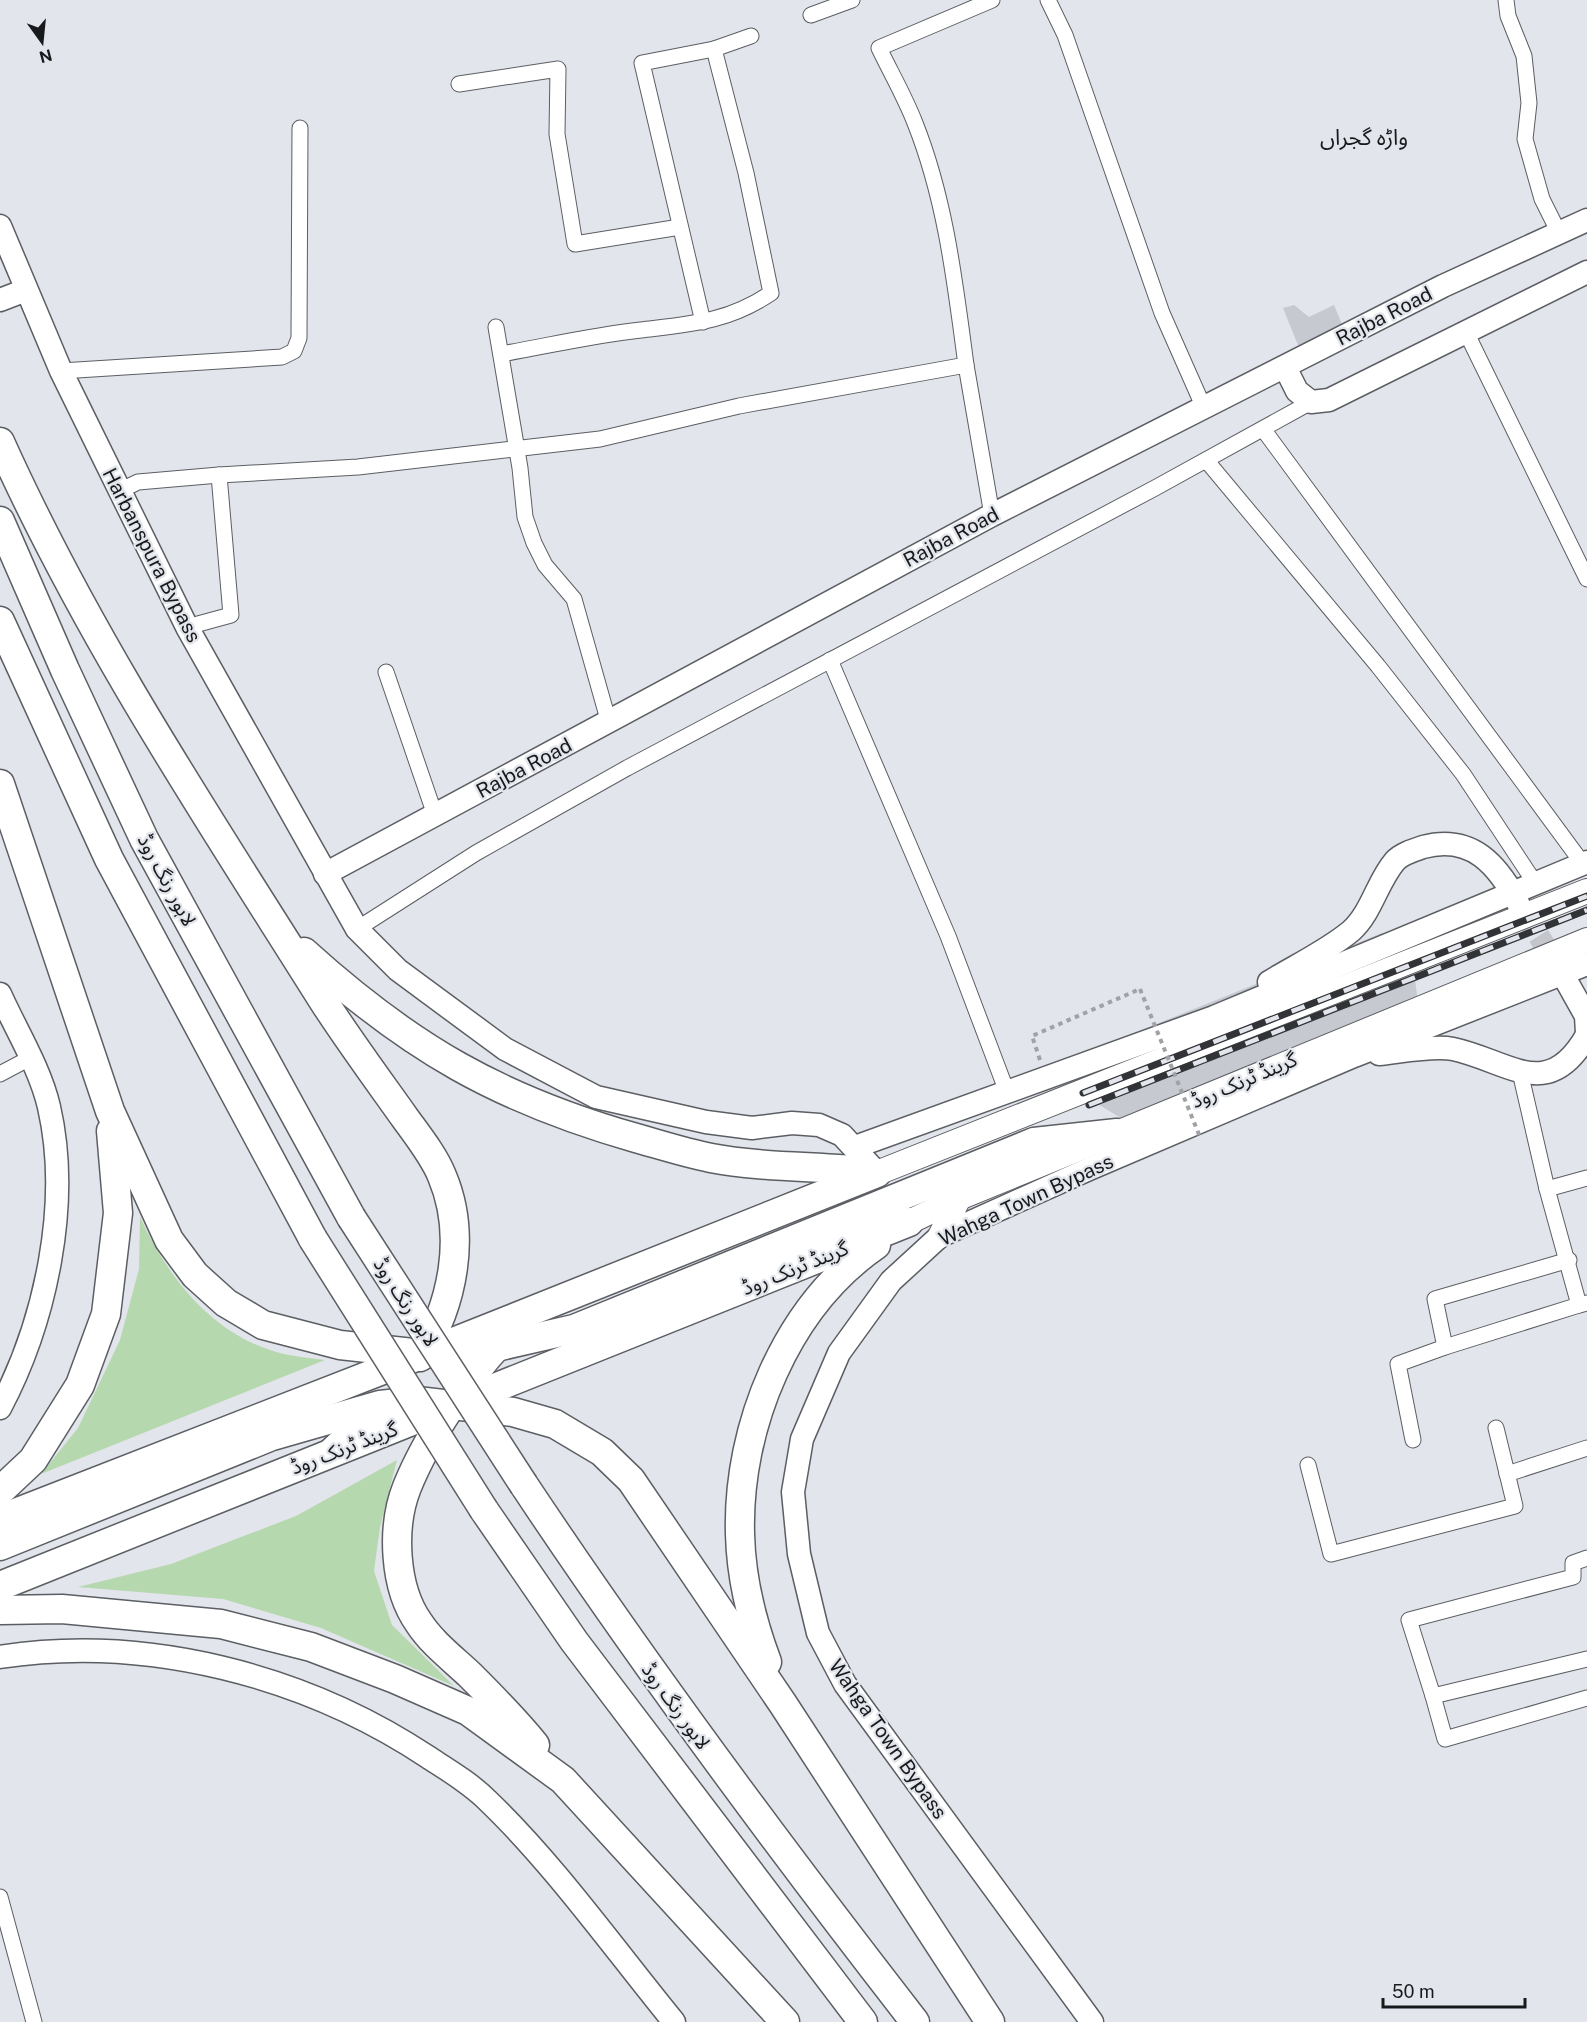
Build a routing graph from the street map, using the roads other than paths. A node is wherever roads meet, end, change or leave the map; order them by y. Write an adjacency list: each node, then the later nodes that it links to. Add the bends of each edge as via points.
1 (852, 0): 5 (street)
2 (992, 0): 21 (street, via 879,48 915,123 941,209 950,246)
3 (1048, 0): 25 (street, via 1065,35 1162,313)
4 (1506, 0): 13 (street, via 1524,56 1529,103 1525,139 1542,199)
5 (811, 15)
6 (751, 36): 7 (street)
7 (714, 49): 12 (street, via 642,63); 17 (street, via 771,293 746,310)
8 (459, 84): 12 (street, via 558,69 557,134 575,244)
9 (300, 128): 23 (street, via 299,338 294,351 282,357)
10 (1587, 220): 13 (street, Rajba Road)
11 (0, 226): 15 (street, Harbanspura Bypass)
12 (680, 227): 17 (street)
13 (1560, 233): 22 (street, Rajba Road, via 1443,286)
14 (1587, 272): 19 (street)
15 (26, 290): 16 (street); 23 (street, Harbanspura Bypass)
16 (0, 300)
17 (702, 321): 20 (street)
18 (496, 327): 20 (street)
19 (1466, 332): 24 (street); 34 (street)
20 (501, 354): 28 (street)
21 (966, 365): 28 (street, via 739,405 600,439); 32 (street)
22 (1285, 367): 24 (street, via 1298,391); 25 (street, Rajba Road)
23 (61, 371): 31 (street, Harbanspura Bypass)
24 (1320, 401): 26 (street)
25 (1204, 408): 32 (street, Rajba Road)
26 (1263, 429): 29 (street); 42 (street)
27 (0, 442): 48 (highway, via 33,516 143,716)
28 (517, 449): 30 (street, via 358,467); 39 (street, via 525,517 545,565 574,599)
29 (1206, 460): 37 (street); 44 (street, via 1463,774)
30 (219, 474): 31 (street, via 138,482); 36 (street, via 231,615)
31 (119, 492): 36 (street, Harbanspura Bypass)
32 (992, 515): 39 (street, Rajba Road)
33 (0, 521): 101 (highway, لاہور رنگ روڈ, bridge, via 144,839 351,1217 614,1620 782,1851)
34 (1587, 579)
35 (0, 621): 100 (highway, لاہور رنگ روڈ, bridge, via 109,859 313,1239 484,1510 574,1641)
36 (187, 627): 43 (street, Harbanspura Bypass)
37 (830, 660): 47 (street, via 476,853); 59 (street, via 948,936)
38 (386, 672): 41 (street)
39 (609, 723): 41 (street, Rajba Road)
40 (0, 784): 60 (highway)
41 (435, 814): 43 (street, Rajba Road)
42 (1585, 863): 44 (street)
43 (325, 874): 47 (street, Harbanspura Bypass)
44 (1535, 883): 46 (street)
45 (1587, 891): 63 (main road)
46 (1517, 900): 53 (street); 53 (street, via 1487,861 1465,847 1451,842 1416,849 1396,858 1351,930)
47 (357, 929): 62 (street, Harbanspura Bypass, via 398,970 505,1049 596,1097 706,1122 752,1128 813,1124 842,1135)
48 (280, 930): 63 (highway, via 395,1029 465,1072 526,1102 581,1122 711,1158); 74 (highway, via 442,1175 452,1211 455,1252 440,1321)
49 (1587, 940): 61 (main road, گرینڈ ٹرنک روڈ)
50 (1587, 964): 51 (street, Wahga Town Bypass)
51 (1560, 970): 54 (street, via 1586,1016); 55 (street, Wahga Town Bypass)
52 (0, 994): 56 (street)
53 (1214, 1017): 59 (street)
54 (1587, 1034): 57 (street, via 1574,1057 1548,1072)
55 (1354, 1056): 57 (street, via 1451,1048); 68 (street, Wahga Town Bypass)
56 (30, 1058): 58 (street); 77 (street, via 48,1105 55,1140 56,1224 31,1334)
57 (1520, 1072): 65 (street)
58 (0, 1074)
59 (1007, 1092): 62 (street)
60 (110, 1111): 74 (highway, via 169,1240 195,1275 226,1302 263,1325 303,1337 376,1351); 84 (highway, via 118,1214 106,1314 80,1385 33,1460)
61 (1117, 1133): 66 (main road, گرینڈ ٹرنک روڈ); 72 (highway, via 1034,1143 574,1329)
62 (855, 1146): 63 (street, Harbanspura Bypass)
63 (877, 1173): 71 (highway)
64 (1587, 1178): 65 (street)
65 (1547, 1189): 69 (street)
66 (959, 1198): 67 (main road, گرینڈ ٹرنک روڈ); 68 (main road)
67 (909, 1222): 76 (highway, گرینڈ ٹرنک روڈ); 94 (highway, via 853,1260 810,1309 781,1355 756,1416 742,1478 740,1534 748,1602)
68 (940, 1236): 103 (street, Wahga Town Bypass, via 891,1281 839,1353 802,1439 793,1492 799,1554 818,1633 845,1684)
69 (1569, 1260): 70 (street); 73 (street, via 1435,1299)
70 (1583, 1304): 73 (street)
71 (532, 1312): 72 (highway); 74 (highway)
72 (496, 1347): 74 (highway); 76 (highway)
73 (1445, 1347): 79 (street, via 1398,1364)
74 (422, 1354): 75 (highway, via 401,1385); 85 (highway)
75 (380, 1405): 76 (highway, via 417,1401); 81 (highway); 86 (highway, via 272,1436)
76 (451, 1406): 81 (highway, گرینڈ ٹرنک روڈ); 94 (highway, via 513,1412 555,1424 602,1452 632,1480); 95 (highway, via 406,1488 397,1558 406,1599 419,1623 508,1712)
77 (0, 1408)
78 (1496, 1428): 83 (street)
79 (1413, 1440)
80 (1587, 1448): 83 (street)
81 (332, 1452): 88 (highway, گرینڈ ٹرنک روڈ)
82 (1308, 1465): 83 (street, via 1331,1554 1515,1506)
83 (1507, 1473)
84 (0, 1491)
85 (0, 1519)
86 (0, 1546)
87 (1587, 1558): 92 (street, via 1573,1563 1573,1577 1409,1620)
88 (0, 1586)
89 (0, 1611): 95 (highway, via 62,1609 221,1624 311,1647 468,1710)
90 (0, 1657): 98 (street, via 68,1650 165,1658 252,1676 368,1720 445,1767 486,1798 530,1845)
91 (1587, 1659): 92 (street)
92 (1433, 1696): 93 (street, via 1445,1739)
93 (1587, 1698)
94 (783, 1704): 102 (highway)
95 (563, 1779): 99 (highway)
96 (0, 1897): 97 (street)
97 (34, 2022)
98 (674, 2022)
99 (785, 2022)
100 (863, 2022)
101 (915, 2022)
102 (990, 2022)
103 (1092, 2022)

